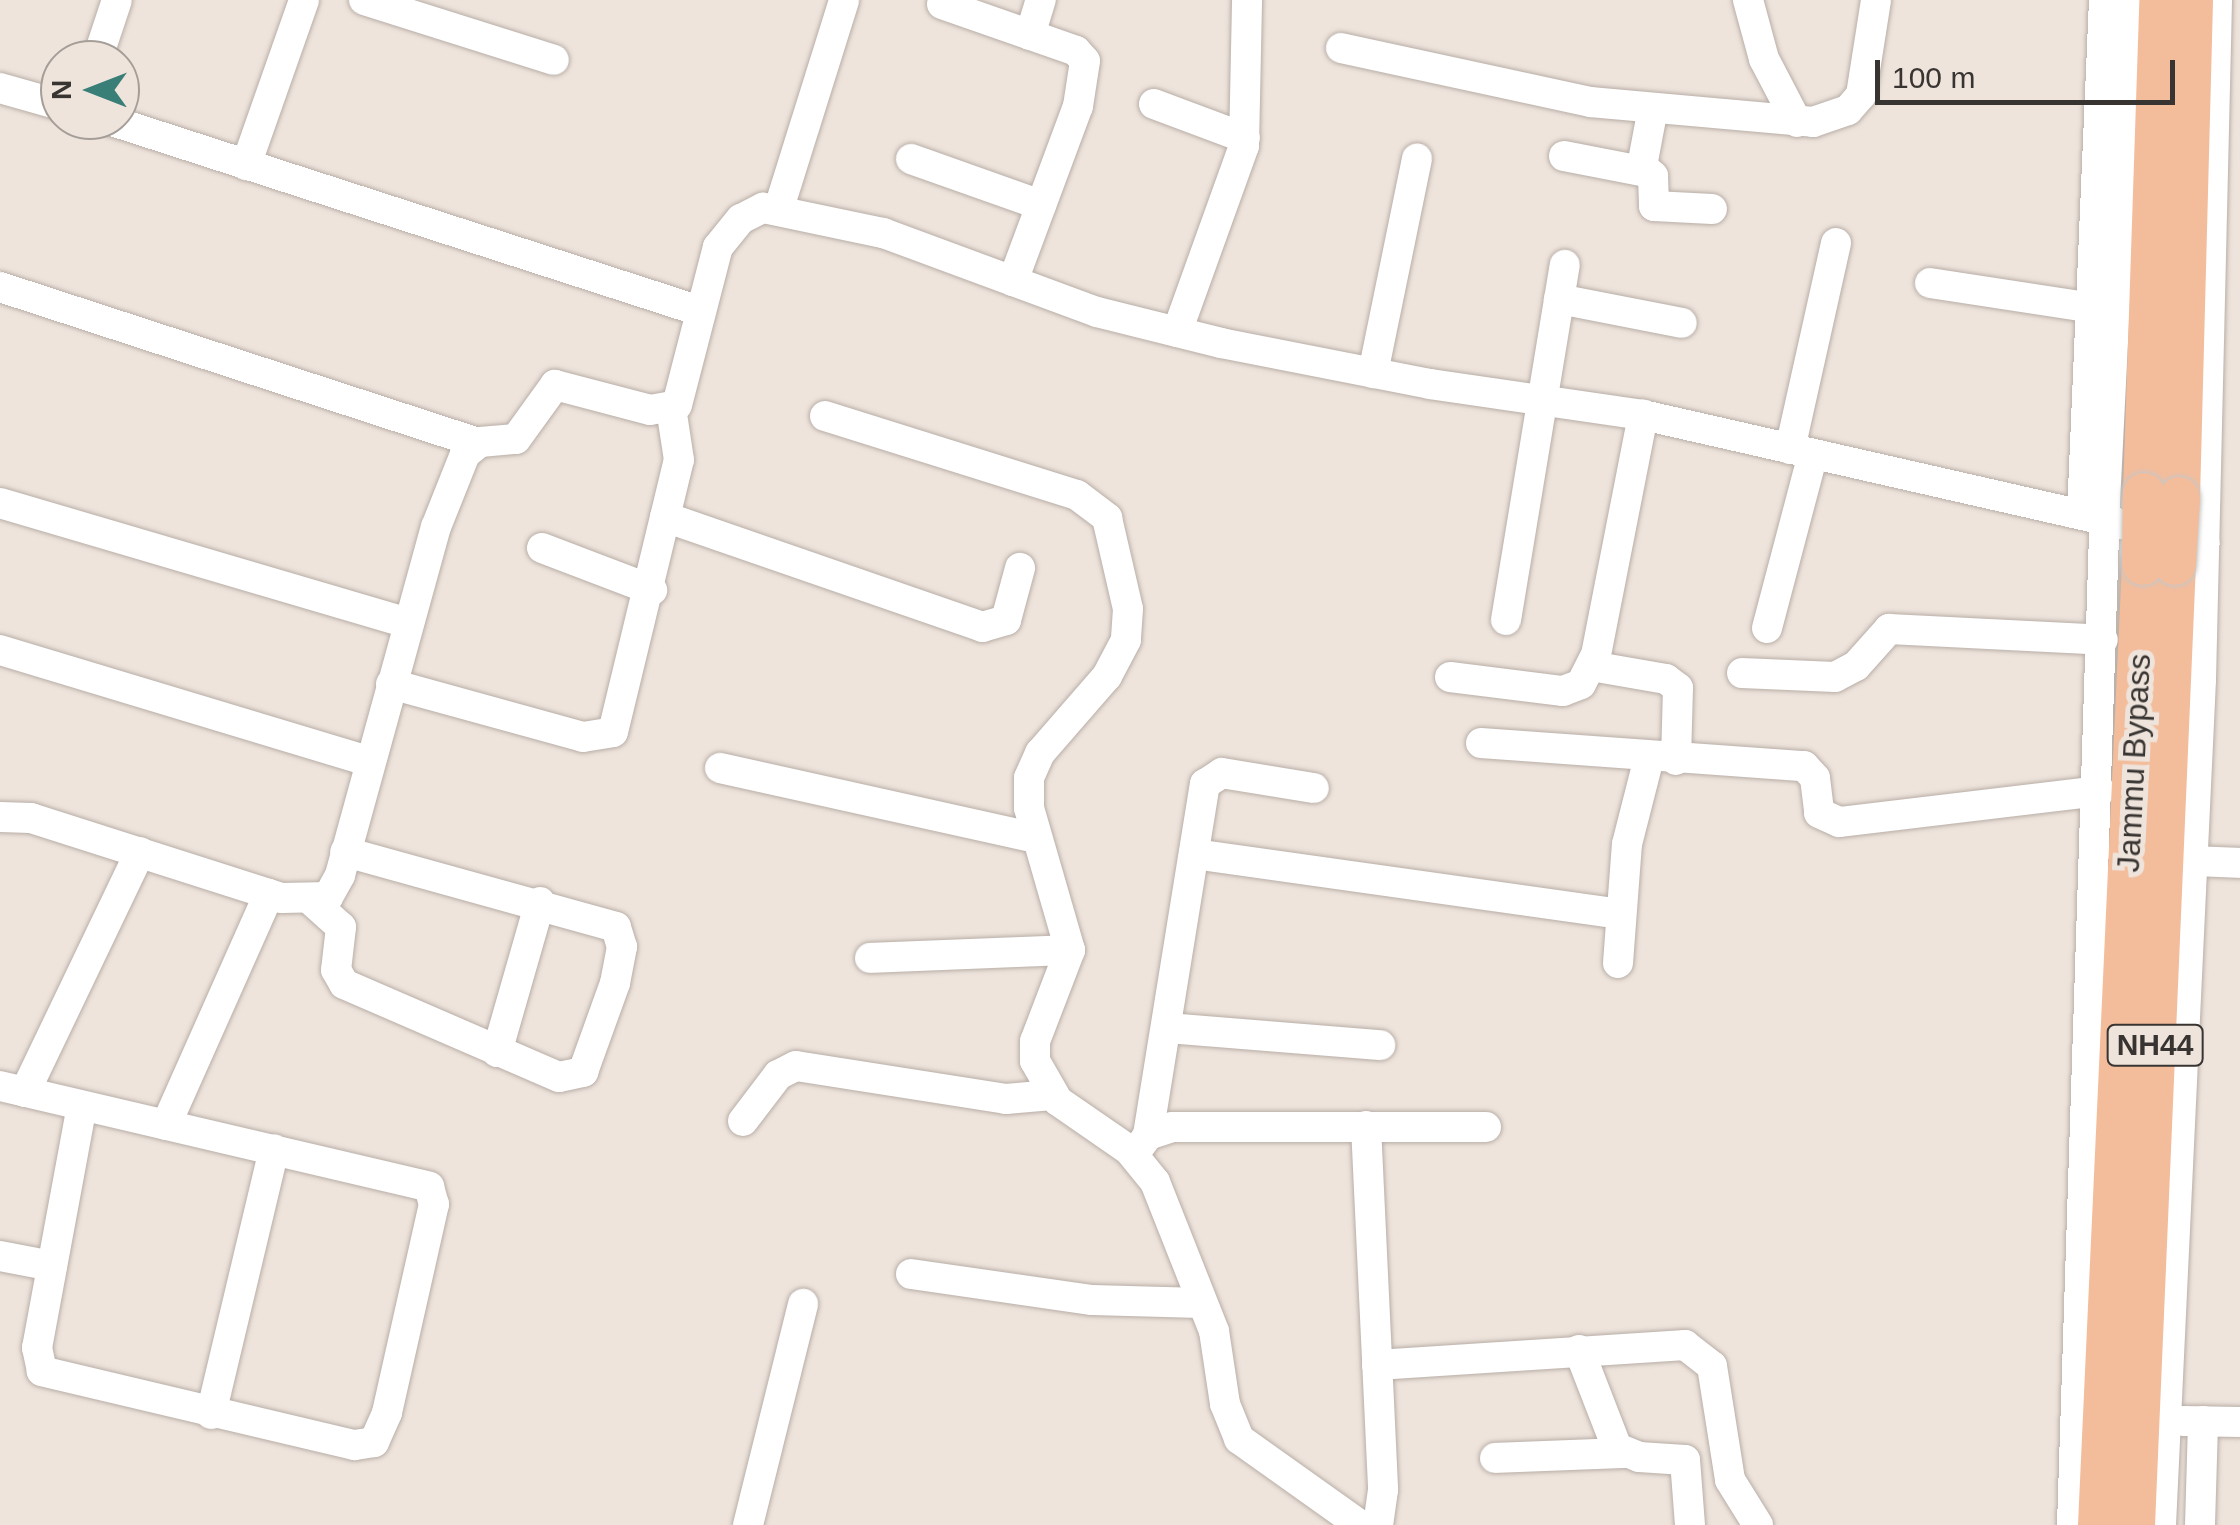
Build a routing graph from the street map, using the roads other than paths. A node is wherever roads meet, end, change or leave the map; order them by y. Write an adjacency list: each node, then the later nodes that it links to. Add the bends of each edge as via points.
1 (118, 0): 16 (street)
2 (304, 0): 29 (street)
3 (364, 0): 18 (street)
4 (844, 0): 32 (street)
5 (1041, 0): 15 (street)
6 (1247, 0): 25 (street)
7 (1748, 0): 23 (street, via 1764,59)
8 (1876, 0): 23 (street, via 1865,82 1855,104 1834,116)
9 (2104, 0): 41 (street)
10 (2130, 0): 55 (street)
11 (2160, 0): 52 (highway, Jammu Bypass / NH44)
12 (2192, 0): 52 (highway, Jammu Bypass / NH44)
13 (2216, 0): 36 (street)
14 (942, 4): 15 (street)
15 (1030, 35): 31 (street, via 1076,52 1086,66)
16 (104, 40)
17 (1341, 48): 22 (street, via 1590,102)
18 (554, 60)
19 (0, 88): 20 (street)
20 (40, 99)
21 (1154, 104): 25 (street)
22 (1653, 108): 23 (street); 30 (street)
23 (1797, 122)
24 (140, 130): 29 (street)
25 (1246, 138): 44 (street)
26 (1564, 156): 30 (street)
27 (1417, 158): 45 (street)
28 (911, 160): 31 (street)
29 (246, 165): 42 (street)
30 (1646, 172): 33 (street, via 1653,176 1652,202 1658,208)
31 (1041, 204): 37 (street)
32 (779, 208): 37 (street, via 883,234); 42 (street, via 750,213 725,234)
33 (1712, 209)
34 (1836, 243): 51 (street)
35 (1566, 265): 40 (street)
36 (2226, 266): 57 (street)
37 (1013, 281): 44 (street)
38 (1930, 283): 41 (street)
39 (0, 287): 50 (street)
40 (1559, 298): 43 (street); 46 (street)
41 (2093, 308): 55 (street)
42 (700, 311): 47 (street, via 684,392)
43 (1682, 323)
44 (1177, 332): 45 (street)
45 (1372, 372): 46 (street)
46 (1538, 400): 48 (street); 60 (street)
47 (670, 408): 50 (street, via 650,410 555,386 516,439); 54 (street, via 680,446)
48 (1643, 415): 51 (street); 65 (street)
49 (825, 416): 76 (street, via 1077,496 1107,518 1128,609 1126,640 1107,676 1034,763 1028,792)
50 (478, 443): 61 (street, via 465,454 436,527)
51 (1802, 451): 55 (street); 62 (street)
52 (2161, 496): 57 (highway, Jammu Bypass / NH44, bridge)
53 (0, 502): 61 (street)
54 (665, 517): 58 (street, via 982,627 1006,620); 59 (street)
55 (2093, 517): 57 (street); 63 (street)
56 (542, 548): 59 (street)
57 (2174, 557): 80 (street); 120 (highway, Jammu Bypass / NH44); 121 (highway, Jammu Bypass / NH44)
58 (1020, 568)
59 (652, 590): 68 (street, via 616,724 606,736 583,738)
60 (1506, 620)
61 (408, 623): 68 (street)
62 (1767, 628)
63 (2103, 640): 66 (street, via 1889,628 1856,666 1835,676); 74 (street)
64 (0, 650): 71 (street)
65 (1591, 666): 67 (street, via 1581,684 1564,691); 70 (street, via 1666,679 1678,688)
66 (1742, 673)
67 (1450, 677)
68 (391, 684): 71 (street)
69 (1481, 743): 70 (street)
70 (1662, 759): 74 (street, via 1804,766 1815,778 1819,814 1839,822); 85 (street, via 1626,844)
71 (367, 761): 78 (street)
72 (720, 768): 76 (street)
73 (1314, 788): 79 (street, via 1211,774)
74 (2100, 791): 119 (street)
75 (0, 816): 77 (street, via 30,818)
76 (1036, 838): 86 (street)
77 (140, 852): 82 (street); 92 (street)
78 (345, 852): 83 (street, via 332,892); 84 (street)
79 (1194, 854): 85 (street); 89 (street)
80 (2193, 860): 81 (street); 109 (street)
81 (2240, 862)
82 (269, 894): 83 (street); 96 (street)
83 (312, 901): 91 (street, via 341,927 339,980)
84 (540, 902): 91 (street); 91 (street, via 616,927 622,947 610,1001 593,1056 573,1078)
85 (1621, 914): 88 (street)
86 (1070, 950): 87 (street); 93 (street, via 1035,1040 1039,1074)
87 (870, 958)
88 (1618, 963)
89 (1167, 1028): 90 (street); 99 (street)
90 (1380, 1044)
91 (496, 1052)
92 (13, 1089): 94 (street)
93 (1052, 1095): 95 (street, via 1006,1099 796,1066 778,1075); 99 (street)
94 (82, 1106): 96 (street); 102 (street)
95 (743, 1121)
96 (166, 1125): 100 (street)
97 (1366, 1126): 98 (street); 99 (street, via 1172,1127); 107 (street)
98 (1486, 1127)
99 (1141, 1145): 104 (street)
100 (274, 1149): 108 (street); 108 (street, via 422,1182 433,1194 388,1413 374,1442 362,1445)
101 (0, 1256): 102 (street)
102 (52, 1266): 108 (street, via 36,1348 42,1371)
103 (911, 1274): 104 (street, via 1092,1300)
104 (1201, 1302): 115 (street, via 1239,1440)
105 (803, 1304): 114 (street)
106 (1579, 1350): 107 (street); 112 (street, via 1608,1436); 118 (street, via 1669,1342 1704,1355 1716,1378 1730,1480)
107 (1376, 1365): 116 (street, via 1383,1490)
108 (211, 1414)
109 (2166, 1420): 110 (street); 122 (street)
110 (2203, 1421): 111 (street); 123 (street)
111 (2240, 1422)
112 (1626, 1453): 113 (street); 117 (street, via 1685,1460)
113 (1496, 1458)
114 (748, 1525)
115 (1360, 1525)
116 (1378, 1525)
117 (1690, 1525)
118 (1758, 1525)
119 (2072, 1525)
120 (2099, 1525)
121 (2134, 1525)
122 (2161, 1525)
123 (2200, 1525)

